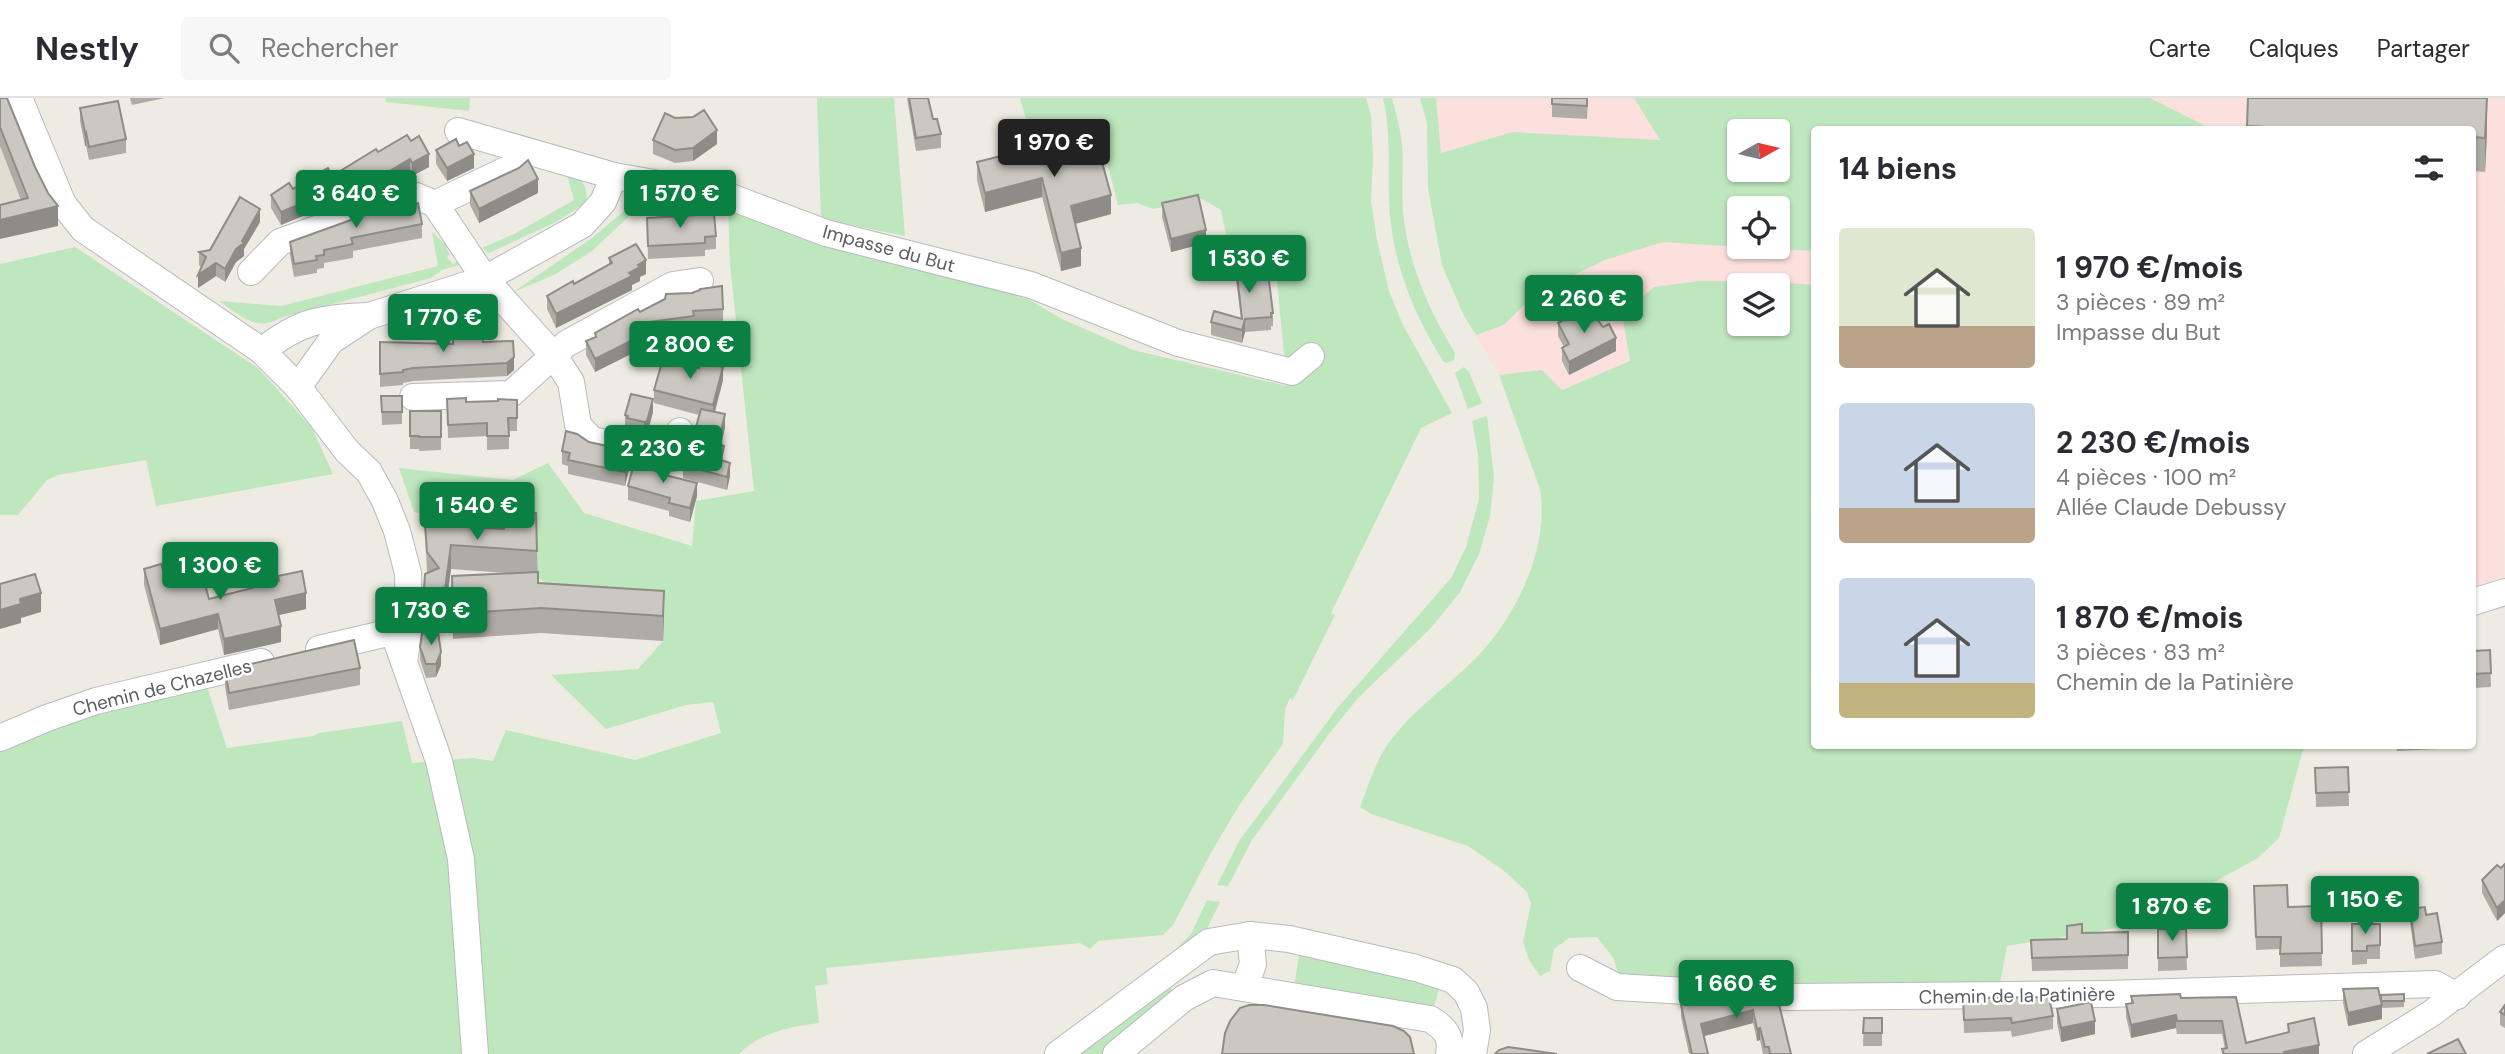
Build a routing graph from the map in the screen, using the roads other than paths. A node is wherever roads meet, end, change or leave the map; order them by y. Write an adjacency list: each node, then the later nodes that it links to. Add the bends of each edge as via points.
1 (19, 98): 10 (street, via 63,204 83,229)
2 (458, 131): 4 (street, Impasse du But)
3 (512, 167): 5 (street)
4 (614, 176): 7 (street, via 603,202 582,225); 12 (street, Impasse du But, via 728,196 826,233 1031,285 1178,342 1292,372)
5 (435, 204): 6 (street, via 416,196 395,201 281,242); 7 (street)
6 (251, 272)
7 (485, 279): 9 (street); 11 (street)
8 (700, 281): 11 (street, via 673,285 566,344)
9 (369, 316): 10 (street, via 331,317 296,327); 13 (street, via 331,341)
10 (261, 351): 13 (street)
11 (554, 356): 14 (street, via 511,394); 15 (street, via 571,382 578,425 592,440 673,458)
12 (1311, 356)
13 (298, 387): 18 (street, via 325,425 369,472 389,511 408,573)
14 (413, 397)
15 (680, 431)
16 (2505, 592): 17 (street)
17 (2476, 601)
18 (401, 631): 19 (street, Chemin de Chazelles, via 96,702); 27 (street, via 404,662 439,761 461,859)
19 (0, 738)
20 (1250, 935): 21 (street); 25 (street, via 1253,964); 31 (street, via 1302,942 1453,980 1474,1008)
21 (1209, 942): 24 (street); 28 (street)
22 (2505, 958): 26 (street)
23 (1580, 968): 26 (street, Chemin de la Patinière, via 1617,987 1788,997 2435,984)
24 (1213, 983): 25 (street); 29 (street, via 1184,998)
25 (1245, 986): 30 (street, via 1430,1019 1444,1027 1451,1043)
26 (2457, 996): 32 (street)
27 (475, 1054)
28 (1058, 1054)
29 (1116, 1054)
30 (1449, 1054)
31 (1473, 1054)
32 (2366, 1054)

